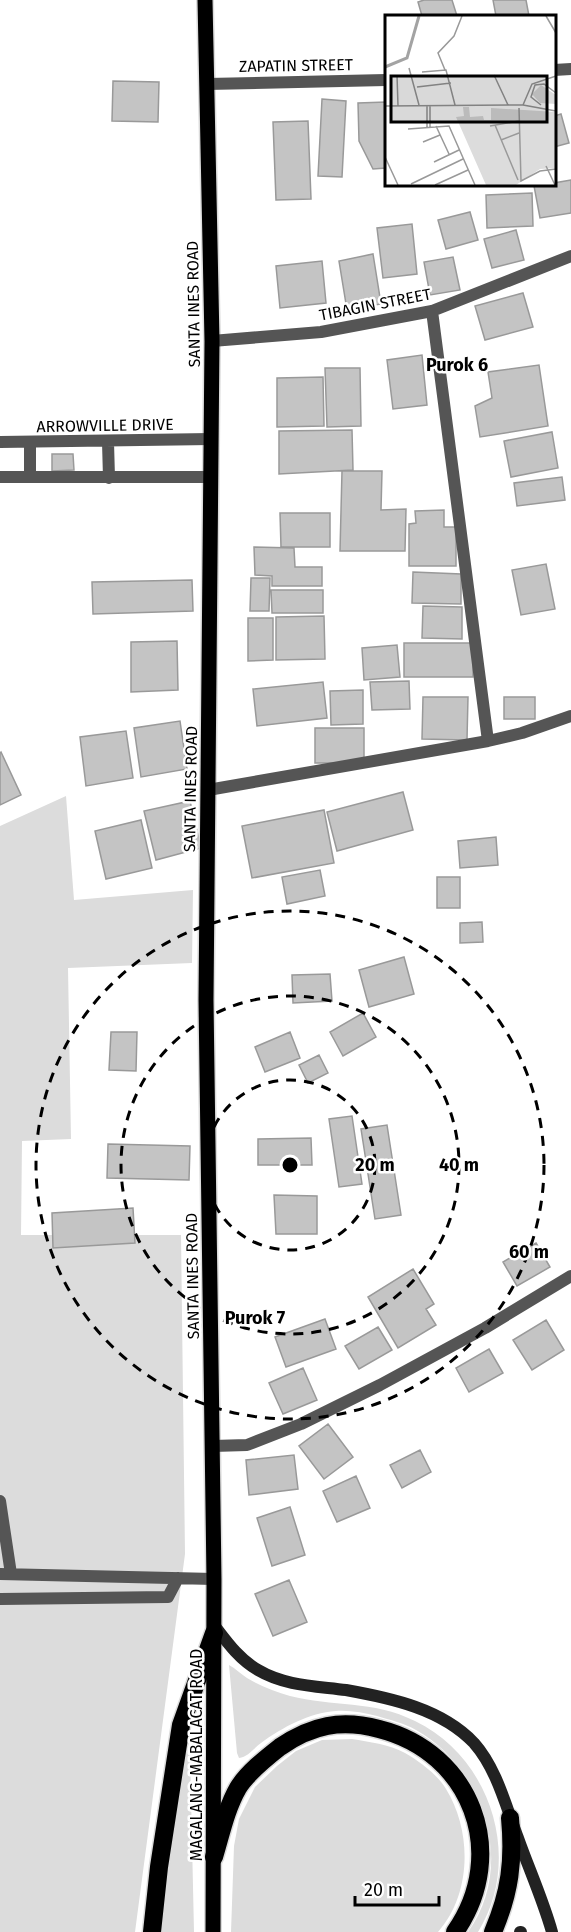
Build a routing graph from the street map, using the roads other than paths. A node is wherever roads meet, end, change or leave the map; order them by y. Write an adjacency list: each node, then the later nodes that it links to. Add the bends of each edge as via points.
1 (206, 0): 5 (main road, SANTA INES ROAD)
2 (571, 69): 3 (street)
3 (556, 70)
4 (385, 80): 5 (street, ZAPATIN STREET)
5 (207, 84): 8 (main road, SANTA INES ROAD)
6 (571, 256): 7 (street, TIBAGIN STREET)
7 (432, 311): 8 (street, TIBAGIN STREET, via 321,332); 18 (street)
8 (212, 340): 9 (main road, SANTA INES ROAD)
9 (211, 439): 12 (street, ARROWVILLE DRIVE); 15 (main road, SANTA INES ROAD)
10 (0, 442): 11 (street, ARROWVILLE DRIVE)
11 (30, 442): 12 (street, ARROWVILLE DRIVE); 14 (street)
12 (108, 442): 16 (street)
13 (0, 477): 14 (street)
14 (30, 477): 16 (street)
15 (211, 477): 16 (street); 19 (main road, SANTA INES ROAD)
16 (109, 478)
17 (571, 716): 18 (street)
18 (488, 741): 19 (street)
19 (208, 790): 21 (main road, SANTA INES ROAD, via 206,1000)
20 (571, 1276): 21 (street, via 485,1328 301,1424 247,1444)
21 (213, 1446): 25 (main road, SANTA INES ROAD)
22 (0, 1501): 23 (street)
23 (6, 1574): 24 (street)
24 (178, 1578): 25 (street); 26 (street, via 168,1597)
25 (214, 1579): 27 (main road, MAGALANG-MABALACAT ROAD)
26 (0, 1599)
27 (214, 1629): 28 (main road, via 247,1663 271,1677 387,1699 427,1711 454,1726 474,1744 490,1767); 29 (main road, MAGALANG-MABALACAT ROAD); 30 (highway, via 181,1725)
28 (510, 1818): 33 (highway, via 511,1876); 34 (main road)
29 (214, 1857): 31 (main road, MAGALANG-MABALACAT ROAD); 32 (highway, via 239,1787 267,1756 296,1736 341,1723 389,1731 416,1742 438,1759 458,1780 472,1807 480,1836 481,1865 477,1890)
30 (152, 1932)
31 (213, 1932)
32 (455, 1932)
33 (493, 1932)
34 (552, 1932)

